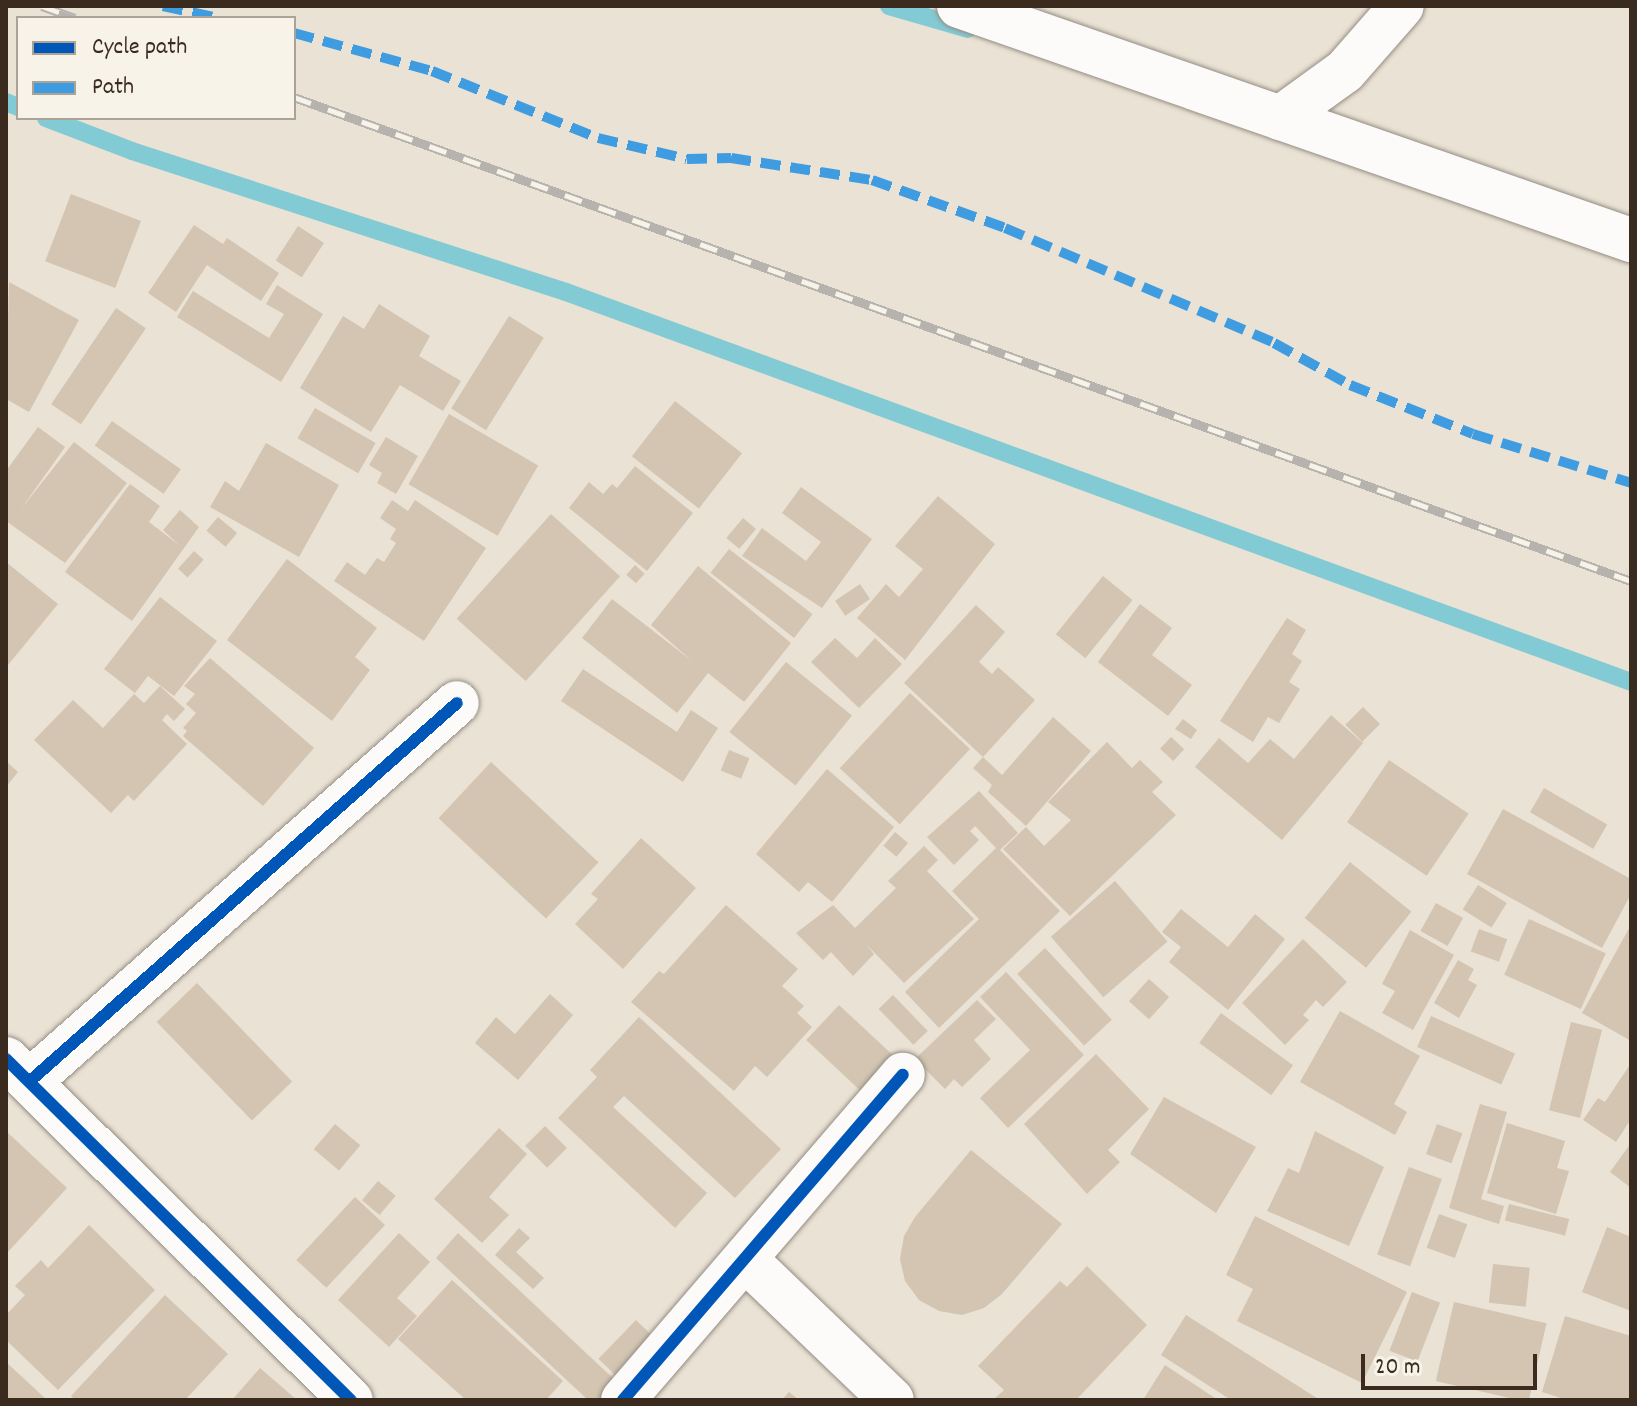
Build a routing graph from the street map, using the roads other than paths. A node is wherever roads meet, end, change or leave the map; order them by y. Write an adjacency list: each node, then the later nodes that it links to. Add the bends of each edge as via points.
1 (959, 6): 3 (street)
2 (1402, 6): 3 (street, via 1345,71)
3 (1280, 118): 4 (street)
4 (1631, 240)
5 (457, 703): 6 (street)
6 (18, 1070): 9 (street)
7 (903, 1075): 8 (street)
8 (746, 1260): 10 (street); 11 (street)
9 (351, 1400)
10 (623, 1400)
11 (892, 1400)

